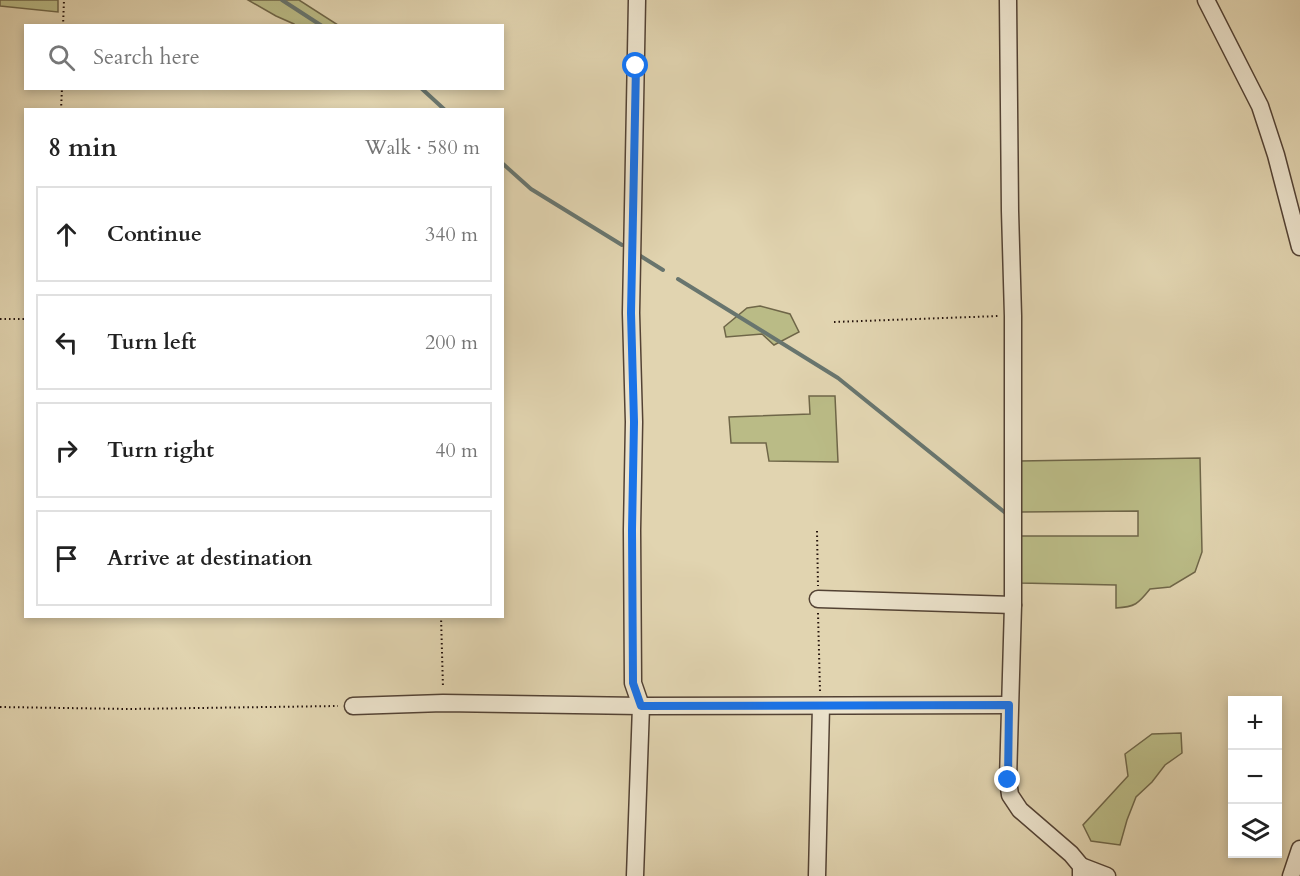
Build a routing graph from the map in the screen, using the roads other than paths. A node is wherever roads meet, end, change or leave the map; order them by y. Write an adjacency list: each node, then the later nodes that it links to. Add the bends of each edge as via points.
1 (637, 0): 9 (street, via 631,313 632,530 633,683)
2 (1008, 0): 6 (street, via 1014,316)
3 (1206, 0): 4 (street, via 1260,106)
4 (1300, 247)
5 (818, 600): 6 (street)
6 (1012, 605): 7 (street)
7 (1009, 705): 10 (street); 12 (street, via 1010,795 1020,810 1071,854)
8 (353, 706): 9 (street)
9 (641, 706): 10 (street); 13 (street)
10 (821, 706): 14 (street)
11 (1300, 849): 16 (street)
12 (1081, 871): 15 (street)
13 (635, 876)
14 (817, 876)
15 (1107, 876)
16 (1291, 876)

